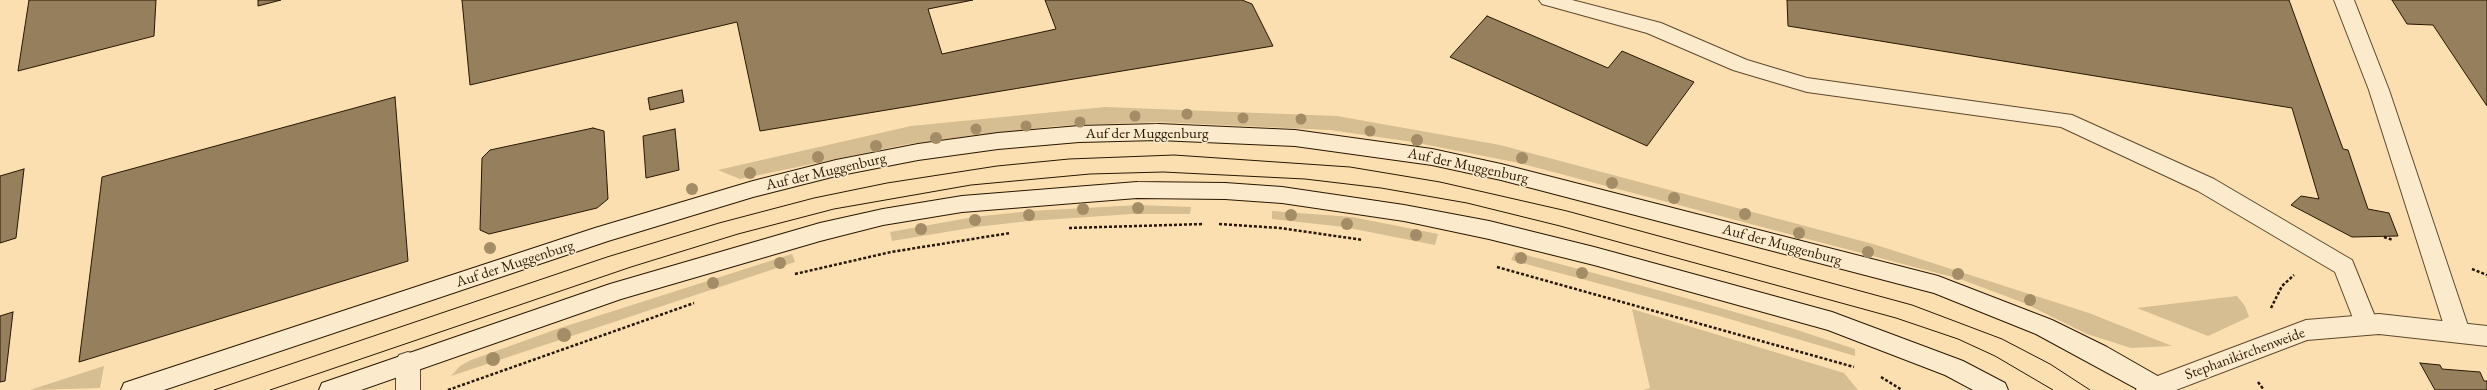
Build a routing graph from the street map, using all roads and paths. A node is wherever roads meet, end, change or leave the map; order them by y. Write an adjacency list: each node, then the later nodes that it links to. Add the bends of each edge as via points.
1 (1549, 0): 8 (street, via 1654,28 1740,64 1807,85 2064,120 2206,185)
2 (2344, 0): 13 (street, via 2379,90)
3 (1215, 223): 7 (path, via 1280,228)
4 (1207, 224): 5 (path)
5 (1066, 228)
6 (1012, 233): 10 (path, via 891,252)
7 (1366, 240)
8 (2320, 252): 12 (street, via 2344,266); 14 (path, via 2282,286 2268,314)
9 (1489, 264): 17 (path)
10 (791, 275)
11 (699, 302): 23 (path)
12 (2366, 324): 13 (street, Stephanikirchenweide); 14 (street, Stephanikirchenweide, via 2306,330)
13 (2458, 332): 15 (street, Stephanikirchenweide)
14 (2287, 336): 19 (street, Stephanikirchenweide)
15 (2487, 336)
16 (408, 362): 21 (street); 22 (street); 25 (street, via 626,289 820,232 883,217 962,204 1043,196 1137,190 1225,191 1282,195 1404,214 1489,230 1594,256 1832,322 1954,368)
17 (1860, 368)
18 (1875, 372): 24 (path)
19 (2155, 389): 20 (street, Auf der Muggenburg, via 2044,327 1938,285 1501,172 1432,157 1295,138 1158,132 1079,134 998,141 918,152 798,177 603,234)
20 (133, 390)
21 (331, 390)
22 (408, 390)
23 (448, 390)
24 (1902, 390)
25 (1996, 390)

